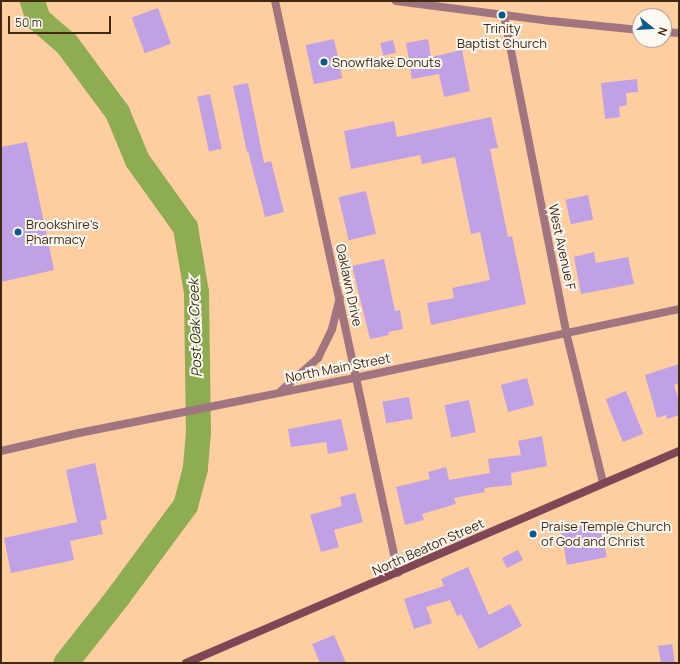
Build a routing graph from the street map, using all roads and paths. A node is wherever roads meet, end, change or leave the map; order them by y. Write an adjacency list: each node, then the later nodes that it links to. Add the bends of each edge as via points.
1 (275, 1): 5 (street, Oaklawn Drive)
2 (396, 1): 3 (street)
3 (504, 15): 4 (street); 7 (street, West Avenue F)
4 (632, 29)
5 (340, 297): 8 (street, Oaklawn Drive); 9 (street, via 332,329 318,358)
6 (679, 309): 7 (street, North Main Street)
7 (566, 332): 8 (street, North Main Street); 12 (street, West Avenue F)
8 (355, 378): 9 (street, North Main Street); 13 (street, Oaklawn Drive)
9 (281, 391): 10 (street, North Main Street)
10 (1, 451)
11 (679, 451): 12 (main road, North Beaton Street)
12 (603, 483): 13 (main road, North Beaton Street)
13 (398, 573): 14 (main road, North Beaton Street)
14 (186, 663)

